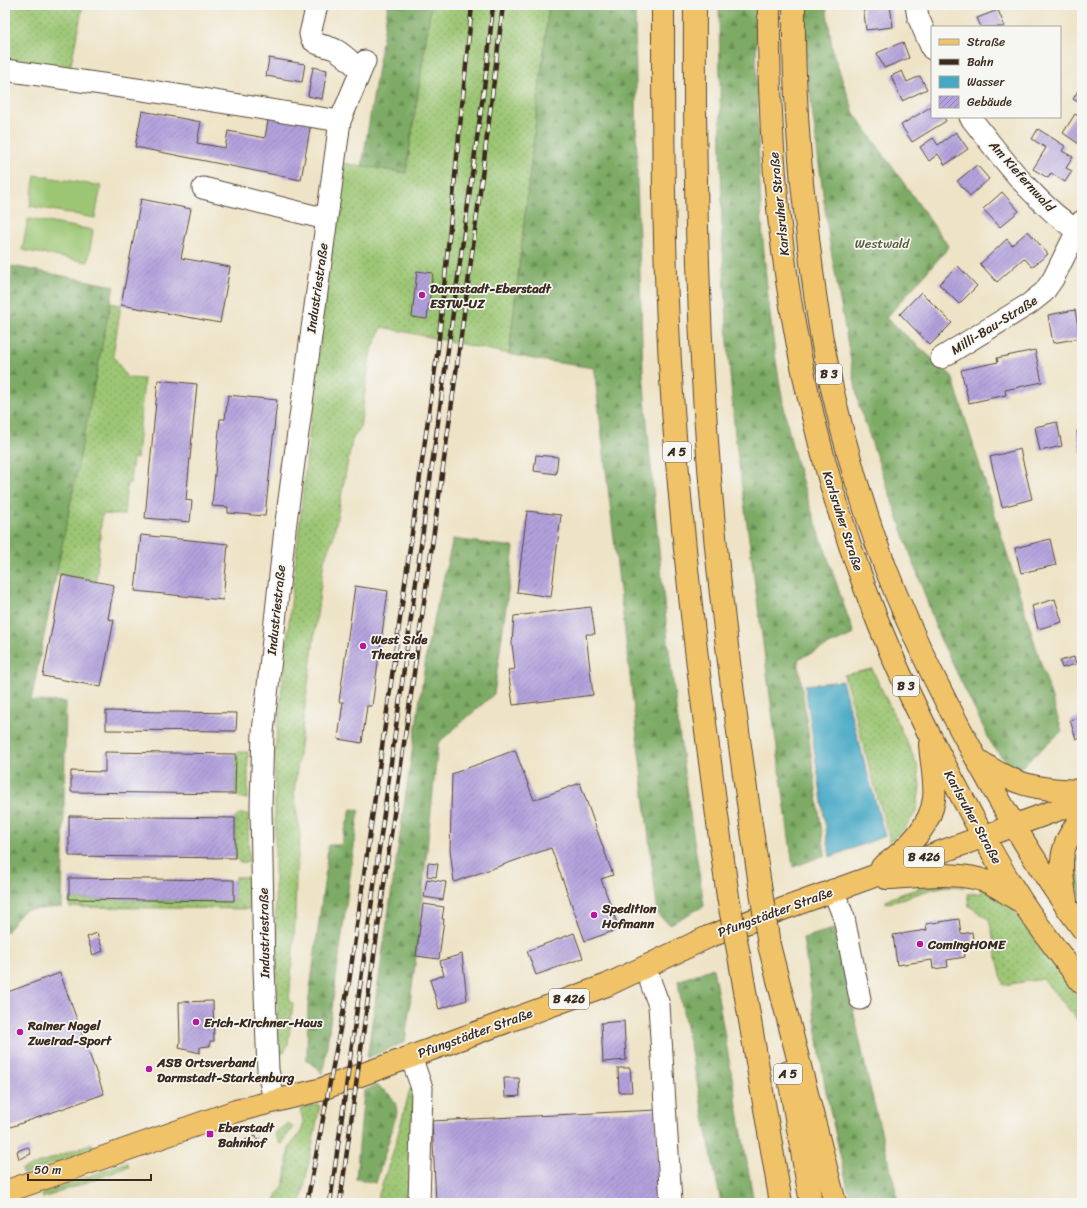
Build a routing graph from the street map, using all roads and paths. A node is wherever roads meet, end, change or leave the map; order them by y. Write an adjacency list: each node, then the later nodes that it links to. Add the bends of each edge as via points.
1 (317, 5): 10 (street, Industriestraße, via 310,38 363,66)
2 (663, 5): 36 (main road, A 5, bridge, via 663,170 668,325 686,560 728,897)
3 (695, 5): 27 (main road, A 5, bridge, via 695,173 701,337 710,478 740,749)
4 (769, 5): 15 (main road, Karlsruher Straße / B 3, via 771,125 780,230 788,291 807,392 833,492 863,583 884,638)
5 (794, 5): 16 (main road, Karlsruher Straße / B 3, via 796,120 808,241 823,345 846,447 861,498 897,596 936,683)
6 (916, 5): 7 (street)
7 (931, 47)
8 (5, 70): 10 (street)
9 (971, 118): 13 (street, Am Kiefernwald, via 1035,195 1056,215)
10 (340, 121): 12 (street, Industriestraße)
11 (203, 188): 12 (street)
12 (326, 219): 32 (street, Industriestraße, via 285,530 263,732 261,807 264,968 268,1070)
13 (1080, 229): 14 (street, Milli-Bau-Straße, via 1044,292 1030,304)
14 (941, 358)
15 (929, 733): 21 (main road, Karlsruher Straße / B 3); 22 (main road, via 934,790 931,812 921,831 904,850)
16 (977, 760): 17 (main road, via 1023,784); 20 (main road, Karlsruher Straße / B 3)
17 (1082, 791)
18 (1082, 801): 20 (main road)
19 (1082, 818): 25 (main road, via 1070,834 1061,858)
20 (1013, 825): 21 (main road, B 426); 25 (main road, Karlsruher Straße / B 3)
21 (983, 836): 22 (main road, Pfungstädter Straße / B 426); 24 (main road, Karlsruher Straße / B 3)
22 (865, 879): 23 (main road, Pfungstädter Straße / B 426); 24 (main road, B 426, via 950,875 977,879)
23 (833, 890): 28 (main road, Pfungstädter Straße / B 426, via 708,937); 30 (street, via 844,918)
24 (1024, 904): 29 (main road, Karlsruher Straße / B 3)
25 (1067, 908): 26 (main road, Karlsruher Straße / B 3)
26 (1082, 928)
27 (769, 945): 37 (main road, A 5); 38 (main road)
28 (645, 967): 31 (main road, Pfungstädter Straße / B 426, via 607,985); 35 (street, via 658,1005)
29 (1082, 983)
30 (860, 999)
31 (411, 1057): 32 (main road, Pfungstädter Straße / B 426, via 320,1090); 34 (street, via 422,1088)
32 (274, 1101): 33 (main road, Pfungstädter Straße / B 426, via 236,1111)
33 (5, 1192)
34 (419, 1203)
35 (671, 1203)
36 (781, 1203)
37 (811, 1203)
38 (835, 1203)

